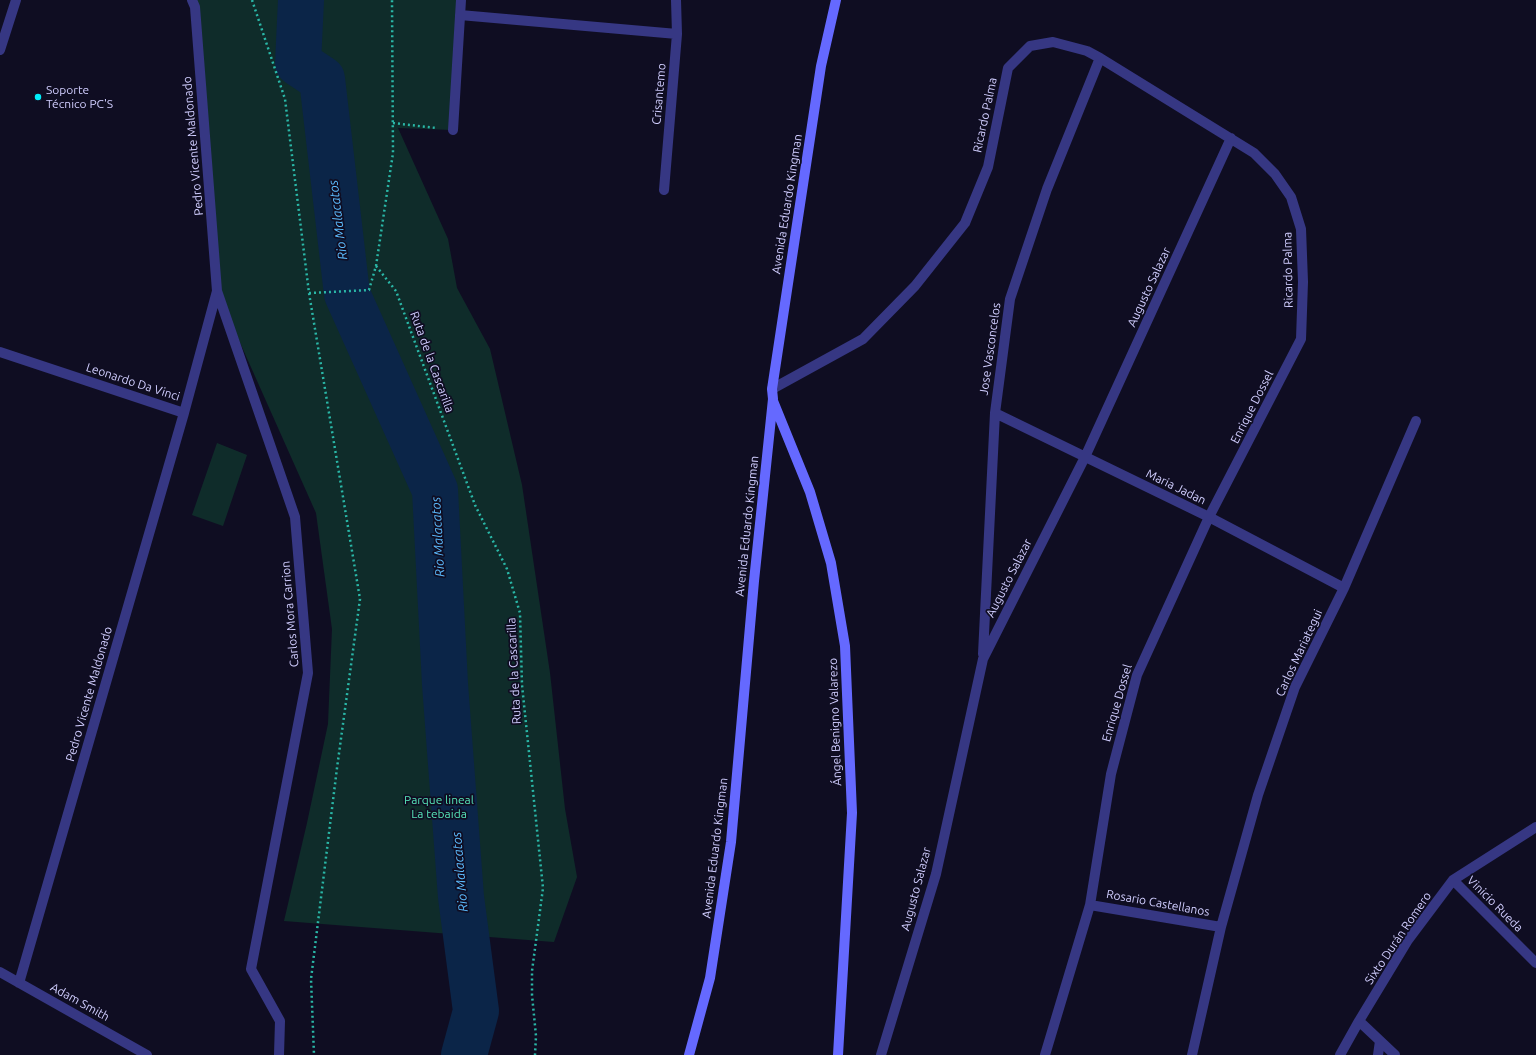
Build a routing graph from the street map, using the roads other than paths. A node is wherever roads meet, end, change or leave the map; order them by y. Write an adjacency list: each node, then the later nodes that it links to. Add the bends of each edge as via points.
1 (16, 0): 8 (street)
2 (192, 0): 13 (street, Pedro Vicente Maldonado, via 195,8)
3 (461, 0): 6 (street)
4 (676, 0): 7 (street, Crisantemo)
5 (836, 0): 16 (main road, Avenida Eduardo Kingman, via 820,66)
6 (460, 16): 7 (street); 10 (street)
7 (677, 34): 12 (street, Crisantemo)
8 (0, 50)
9 (1100, 58): 11 (street, Ricardo Palma); 16 (street, Ricardo Palma, via 1087,51 1054,42 1030,46 1008,68 988,167 965,223 915,286 863,339); 18 (street, Jose Vasconcelos, via 1047,189 1010,299)
10 (453, 130)
11 (1231, 138): 14 (street, Ricardo Palma, via 1254,153 1275,174 1291,198 1301,229); 20 (street, Augusto Salazar)
12 (664, 190)
13 (217, 291): 17 (street, Leonardo Da Vinci); 34 (street, Carlos Mora Carrion, via 295,517 308,666 251,968 280,1021)
14 (1301, 339): 21 (street, Enrique Dossel)
15 (0, 352): 17 (street, Leonardo Da Vinci)
16 (772, 394): 35 (main road, Avenida Eduardo Kingman, via 731,842 710,978); 36 (main road, Ángel Benigno Valarezo, via 810,492 831,563 845,646 852,813)
17 (184, 412): 30 (street, Pedro Vicente Maldonado)
18 (995, 413): 20 (street, Maria Jadan); 23 (street, Jose Vasconcelos)
19 (1416, 421): 22 (street, Carlos Mariategui)
20 (1085, 457): 21 (street, Maria Jadan); 23 (street, Augusto Salazar)
21 (1209, 517): 22 (street, Maria Jadan); 26 (street, Enrique Dossel, via 1137,675 1111,774)
22 (1344, 588): 27 (street, Carlos Mariategui, via 1295,687 1258,795)
23 (983, 659): 37 (street, Augusto Salazar, via 936,874)
24 (1536, 827): 25 (street, Sixto Durán Romero)
25 (1453, 880): 28 (street, Vinicio Rueda); 31 (street, Sixto Durán Romero, via 1408,940)
26 (1090, 905): 27 (street, Rosario Castellanos); 38 (street, Enrique Dossel)
27 (1221, 927): 39 (street, Carlos Mariategui)
28 (1536, 963)
29 (0, 972): 30 (street, Adam Smith)
30 (19, 982): 33 (street, Adam Smith)
31 (1359, 1021): 32 (street); 40 (street, Sixto Durán Romero)
32 (1380, 1041): 41 (street); 42 (street)
33 (148, 1055)
34 (279, 1055)
35 (689, 1055)
36 (838, 1055)
37 (881, 1055)
38 (1045, 1055)
39 (1192, 1055)
40 (1340, 1055)
41 (1378, 1055)
42 (1395, 1055)

